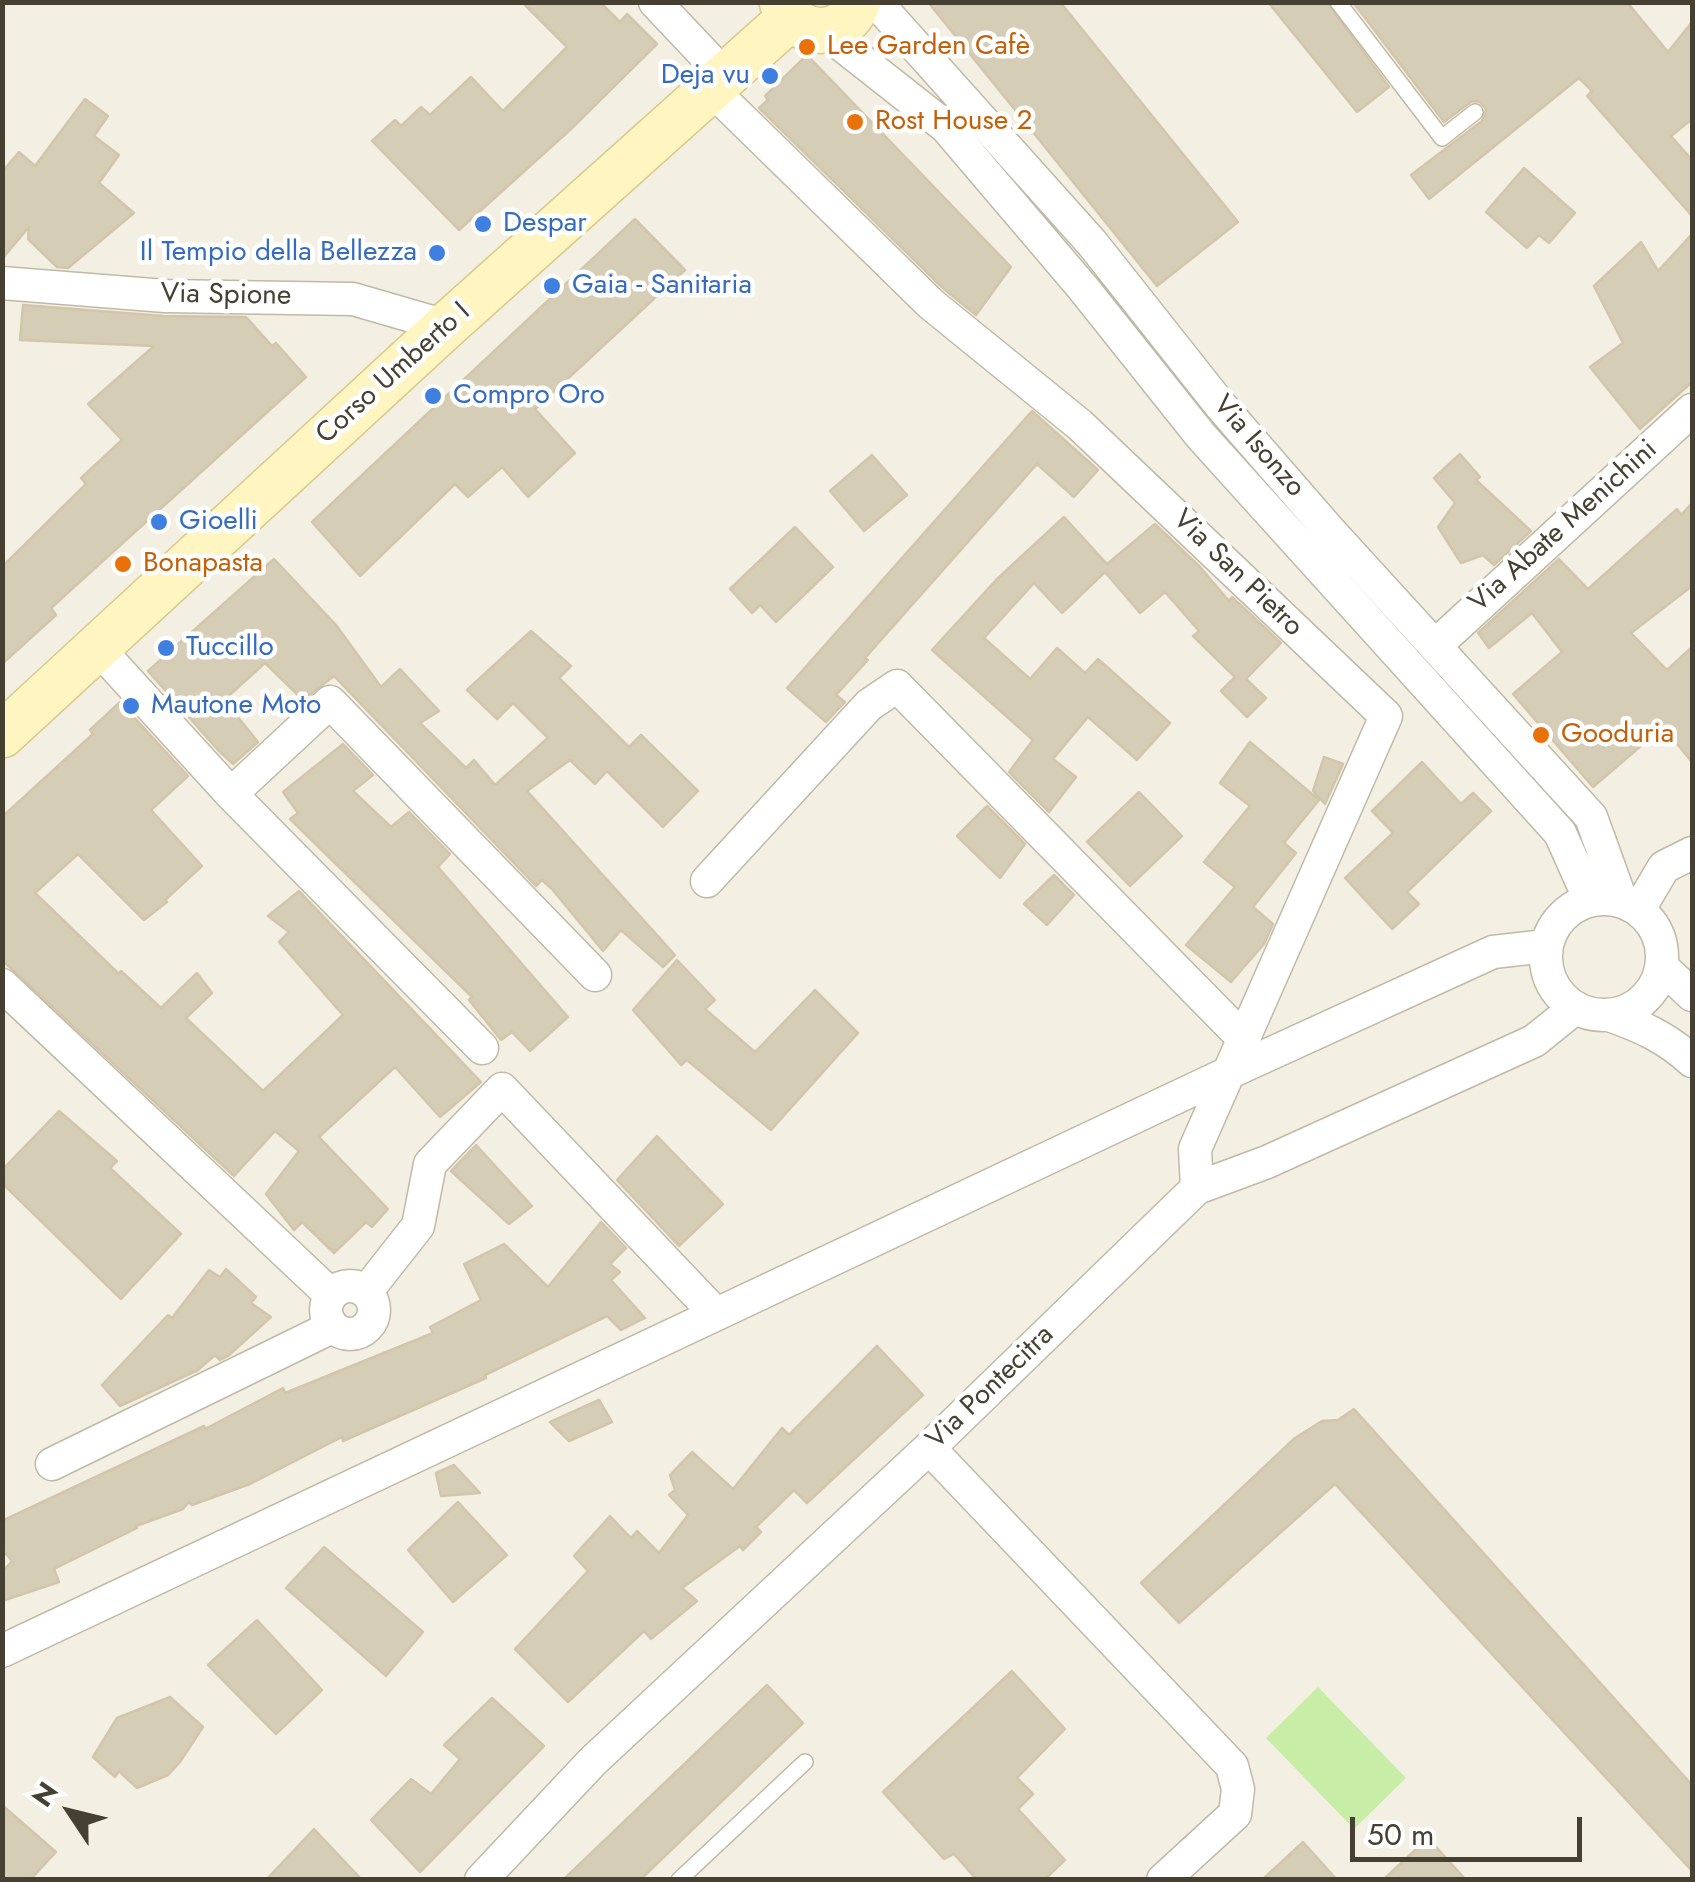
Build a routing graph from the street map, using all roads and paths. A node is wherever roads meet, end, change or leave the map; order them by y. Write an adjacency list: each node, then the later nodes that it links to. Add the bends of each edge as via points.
1 (656, 2): 5 (street)
2 (876, 2): 10 (street, Via Isonzo, via 1092,243 1328,529)
3 (1338, 2): 6 (lane, via 1442,138)
4 (814, 14): 5 (street, Corso Umberto I); 16 (street, Via Isonzo, via 946,127 1201,436)
5 (717, 82): 8 (street, Corso Umberto I); 24 (street, Via San Pietro, via 931,304 1080,425 1386,716)
6 (1475, 112)
7 (2, 283): 8 (street, Via Spione, via 165,296 353,299)
8 (446, 326): 11 (street, Corso Umberto I)
9 (1692, 410): 10 (street, Via Abate Menichini)
10 (1436, 645): 16 (street, Via Isonzo, via 1591,816)
11 (97, 647): 12 (street, Corso Umberto I); 13 (street)
12 (2, 735)
13 (231, 794): 19 (street, via 330,702); 25 (street)
14 (1692, 853): 16 (street)
15 (708, 881): 24 (street, via 869,704 897,686)
16 (1616, 903): 17 (street, via 1576,905 1560,918); 18 (street, via 1656,930)
17 (1546, 946): 22 (street, via 1546,971); 27 (street, via 1493,952)
18 (1662, 967): 21 (street); 23 (street, via 1642,1002)
19 (594, 974)
20 (2, 985): 30 (street)
21 (1692, 995)
22 (1575, 1008): 23 (street); 28 (street, Via Pontecitra, via 1534,1041)
23 (1609, 1015): 26 (street, via 1644,1027)
24 (1242, 1038): 27 (street, Via San Pietro)
25 (482, 1048)
26 (1692, 1061)
27 (1226, 1074): 28 (street, Via San Pietro, via 1196,1149); 31 (street)
28 (1197, 1188): 32 (street, Via Pontecitra)
29 (366, 1292): 30 (street, via 352,1286); 30 (street, via 374,1313 367,1327 354,1334); 31 (street, via 418,1226 430,1164 502,1089)
30 (332, 1311): 33 (street)
31 (716, 1314): 34 (street)
32 (929, 1448): 36 (street, Via Pontecitra, via 593,1761); 38 (street, via 1232,1766 1235,1814)
33 (52, 1464)
34 (2, 1651)
35 (805, 1762): 37 (lane)
36 (481, 1880)
37 (678, 1880)
38 (1163, 1880)

